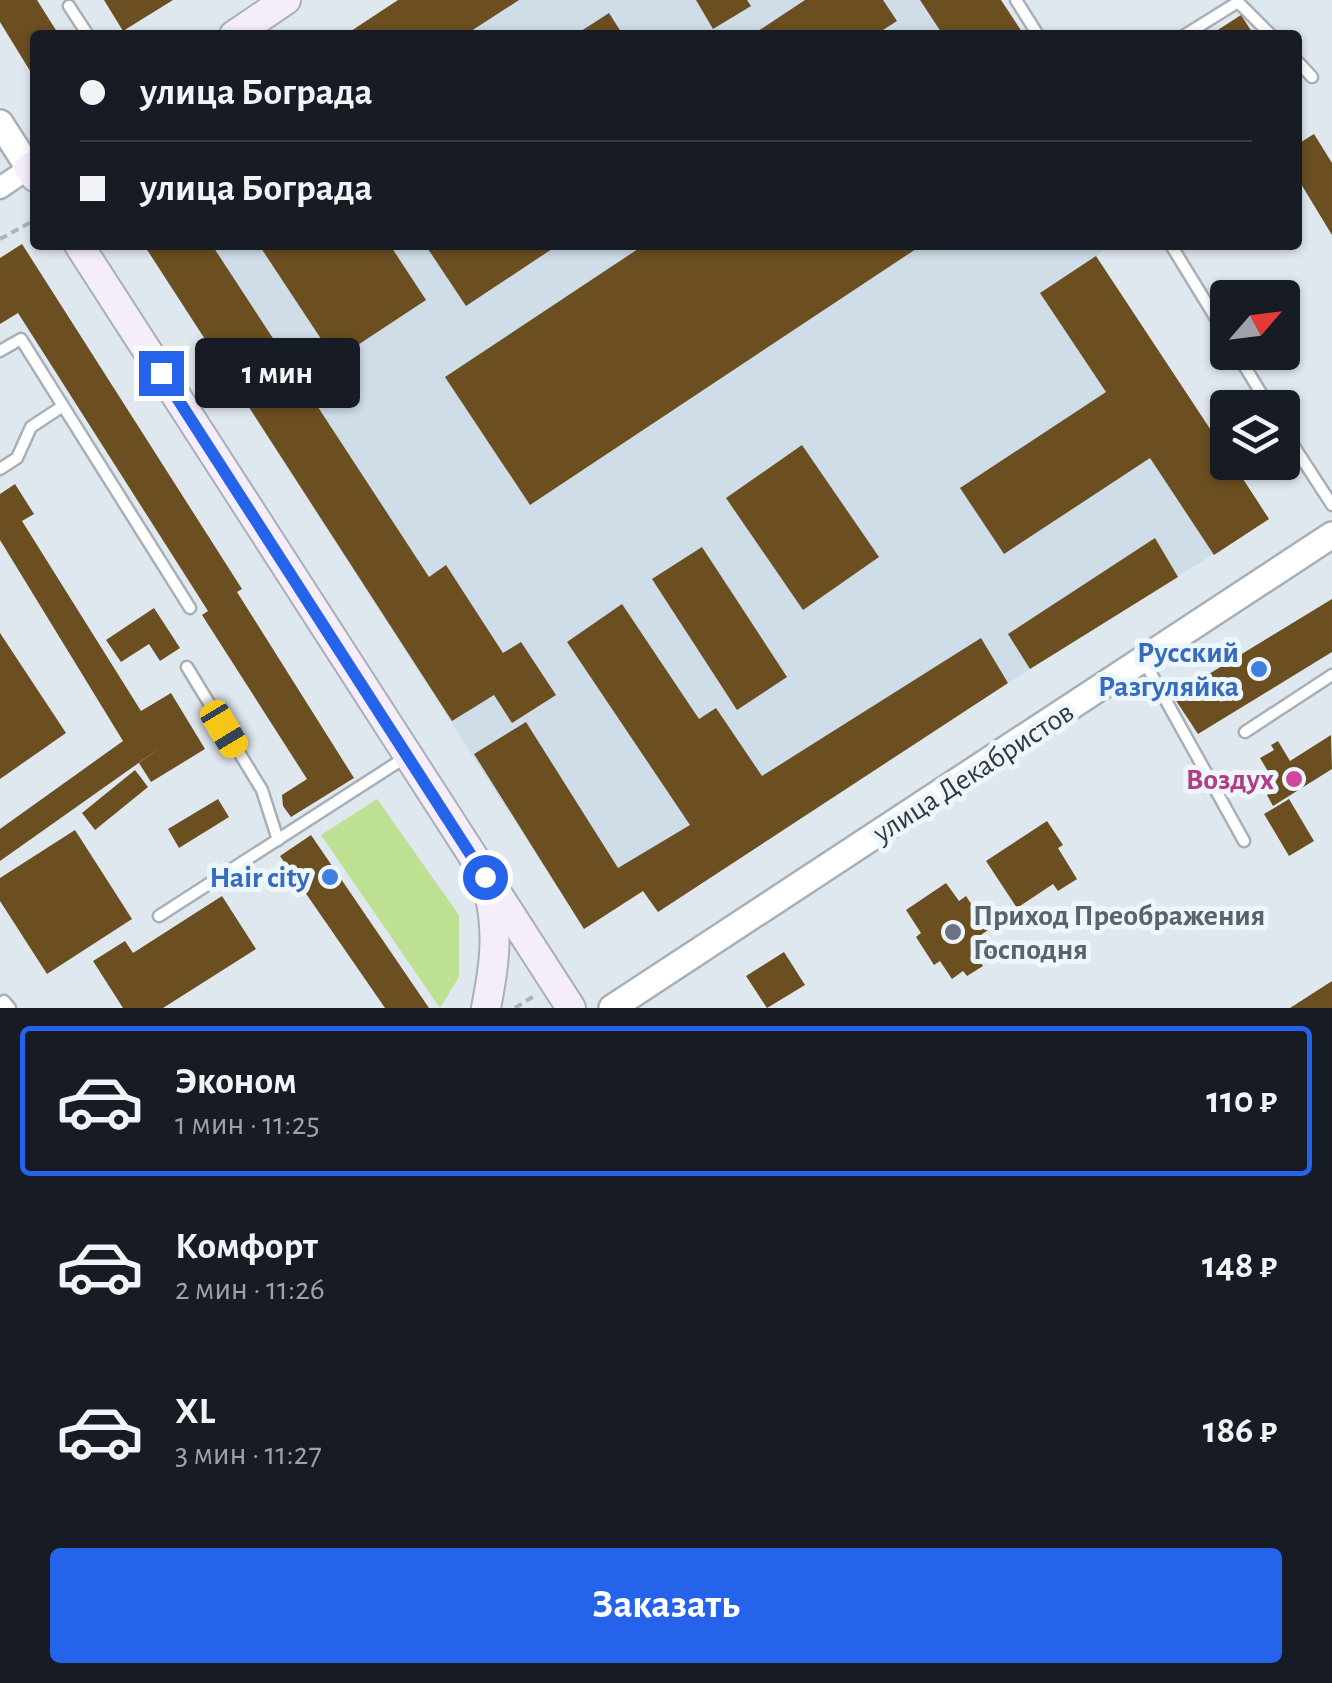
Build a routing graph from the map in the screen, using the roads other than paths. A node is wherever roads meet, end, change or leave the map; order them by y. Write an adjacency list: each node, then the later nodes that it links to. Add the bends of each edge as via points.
1 (286, 0): 5 (main road)
2 (1016, 0): 6 (lane)
3 (71, 2): 4 (lane)
4 (85, 30)
5 (241, 30)
6 (1035, 30)
7 (1193, 30): 8 (lane, via 1238,2)
8 (1266, 30)
9 (1302, 66): 10 (lane)
10 (1312, 77)
11 (0, 123): 12 (street)
12 (30, 166)
13 (30, 172): 14 (street)
14 (0, 188)
15 (81, 250): 29 (main road)
16 (1174, 250): 17 (lane)
17 (1210, 309)
18 (0, 352): 19 (lane, via 21,339)
19 (63, 406): 21 (lane, via 31,427 16,458); 24 (lane)
20 (1300, 456): 22 (lane)
21 (0, 469)
22 (1332, 505)
23 (1332, 535): 25 (street, улица Декабристов)
24 (190, 608)
25 (1144, 660): 31 (lane); 38 (street, улица Декабристов)
26 (186, 667): 30 (lane, via 262,790)
27 (1332, 675): 28 (lane)
28 (1245, 732)
29 (407, 756): 30 (lane); 32 (main road)
30 (278, 840): 33 (lane)
31 (1244, 841)
32 (485, 877): 36 (main road, via 496,923); 37 (main road)
33 (159, 916)
34 (0, 1005): 35 (lane)
35 (10, 1008)
36 (486, 1008)
37 (572, 1008)
38 (612, 1008)

